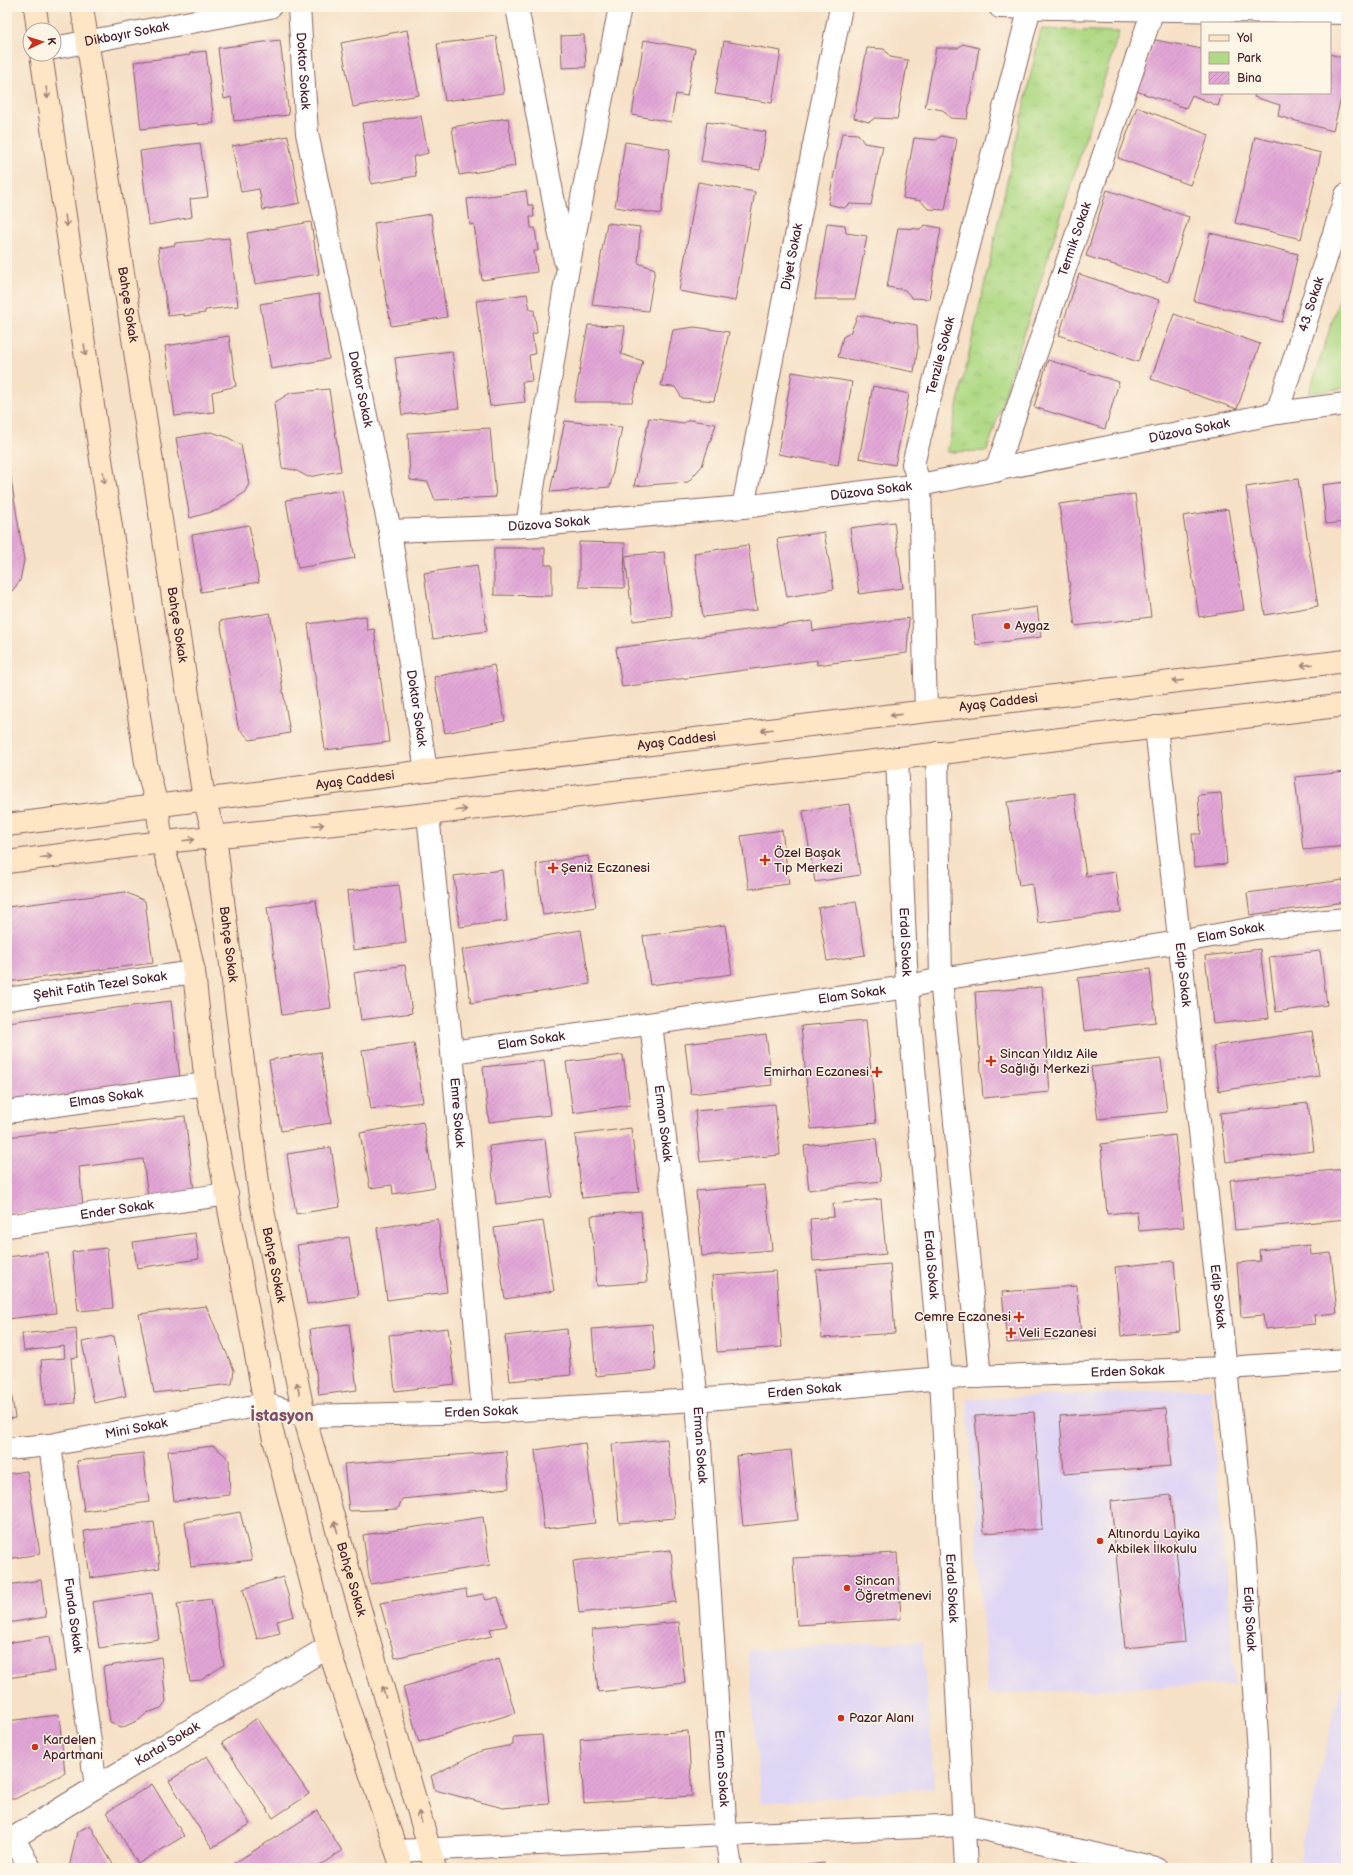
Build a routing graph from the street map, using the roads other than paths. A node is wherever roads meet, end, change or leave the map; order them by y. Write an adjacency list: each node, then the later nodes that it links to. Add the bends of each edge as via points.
1 (35, 7): 12 (street)
2 (82, 7): 13 (street, Bahçe Sokak)
3 (270, 7): 13 (street, Dikbayır Sokak)
4 (299, 7): 24 (street, Doktor Sokak, via 307,133)
5 (517, 7): 17 (street)
6 (620, 7): 17 (street)
7 (841, 7): 22 (street, Diyet Sokak)
8 (1000, 7): 9 (street)
9 (1030, 7): 10 (street); 21 (street, Tenzile Sokak, via 913,464)
10 (1153, 9): 11 (street); 20 (street, Termik Sokak)
11 (1346, 13)
12 (37, 22)
13 (86, 42): 14 (street, Dikbayır Sokak); 32 (street, Bahçe Sokak)
14 (62, 46)
15 (42, 62): 33 (street, one-way to 33, via 146,763)
16 (1346, 195): 19 (street, 43. Sokak)
17 (567, 273): 23 (street)
18 (1346, 404): 19 (street, Düzova Sokak)
19 (1277, 413): 20 (street, Düzova Sokak)
20 (996, 471): 21 (street, Düzova Sokak)
21 (920, 485): 22 (street, Düzova Sokak); 27 (street, Tenzile Sokak)
22 (743, 506): 23 (street, Düzova Sokak)
23 (527, 526): 24 (street, Düzova Sokak)
24 (390, 532): 31 (street, Doktor Sokak)
25 (1346, 661): 27 (street, Ayaş Caddesi, one-way to 27)
26 (1346, 705): 28 (street)
27 (926, 711): 31 (street, Ayaş Caddesi, one-way to 31)
28 (1156, 728): 29 (street); 40 (street, Edip Sokak)
29 (937, 753): 30 (street); 42 (street)
30 (897, 758): 34 (street, one-way to 30); 43 (street, Erdal Sokak)
31 (426, 771): 32 (street, Ayaş Caddesi)
32 (204, 799): 33 (street, Ayaş Caddesi); 36 (street, Bahçe Sokak)
33 (157, 806): 35 (street, Ayaş Caddesi); 37 (street)
34 (428, 814): 36 (street, one-way to 34); 46 (street, Emre Sokak)
35 (7, 825)
36 (215, 836): 37 (street, one-way to 36); 58 (street, Bahçe Sokak, one-way to 36, via 259,1190)
37 (162, 843): 38 (street, one-way to 37); 41 (street, via 177,894)
38 (7, 862)
39 (1346, 919): 40 (street, Elam Sokak, via 1255,928)
40 (1179, 942): 42 (street, Elam Sokak); 52 (street, Edip Sokak)
41 (194, 972): 44 (street, Şehit Fatih Tezel Sokak); 47 (street)
42 (941, 980): 43 (street, Elam Sokak); 53 (street)
43 (907, 987): 45 (street, Elam Sokak); 54 (street, Erdal Sokak)
44 (7, 999)
45 (651, 1024): 46 (street, Elam Sokak); 55 (street, Erman Sokak)
46 (452, 1052): 57 (street, Emre Sokak)
47 (206, 1084): 48 (street, Elmas Sokak); 49 (street)
48 (7, 1112)
49 (226, 1194): 50 (street, Ender Sokak); 56 (street)
50 (7, 1226)
51 (1346, 1360): 52 (street, Erden Sokak)
52 (1227, 1368): 53 (street, Erden Sokak); 73 (street, Edip Sokak, via 1245,1544 1258,1754)
53 (980, 1377): 54 (street, Erden Sokak)
54 (941, 1378): 55 (street, Erden Sokak); 63 (street, Erdal Sokak)
55 (696, 1400): 57 (street, Erden Sokak); 64 (street, Erman Sokak)
56 (265, 1404): 58 (street, Erden Sokak); 59 (street, Mini Sokak); 61 (street)
57 (483, 1412): 58 (street, Erden Sokak)
58 (304, 1416): 66 (street, Bahçe Sokak, one-way to 58)
59 (50, 1445): 60 (street, Mini Sokak); 62 (street, Funda Sokak)
60 (7, 1449)
61 (328, 1647): 62 (street, Kartal Sokak); 67 (street)
62 (96, 1786): 65 (street, Kartal Sokak)
63 (965, 1825): 64 (street); 71 (street, Erdal Sokak); 72 (street)
64 (726, 1835): 66 (street); 70 (street, Erman Sokak)
65 (11, 1841): 68 (street); 69 (street)
66 (432, 1859): 67 (street)
67 (400, 1860)
68 (14, 1868)
69 (30, 1868)
70 (730, 1868)
71 (966, 1868)
72 (1156, 1868)
73 (1261, 1868)

